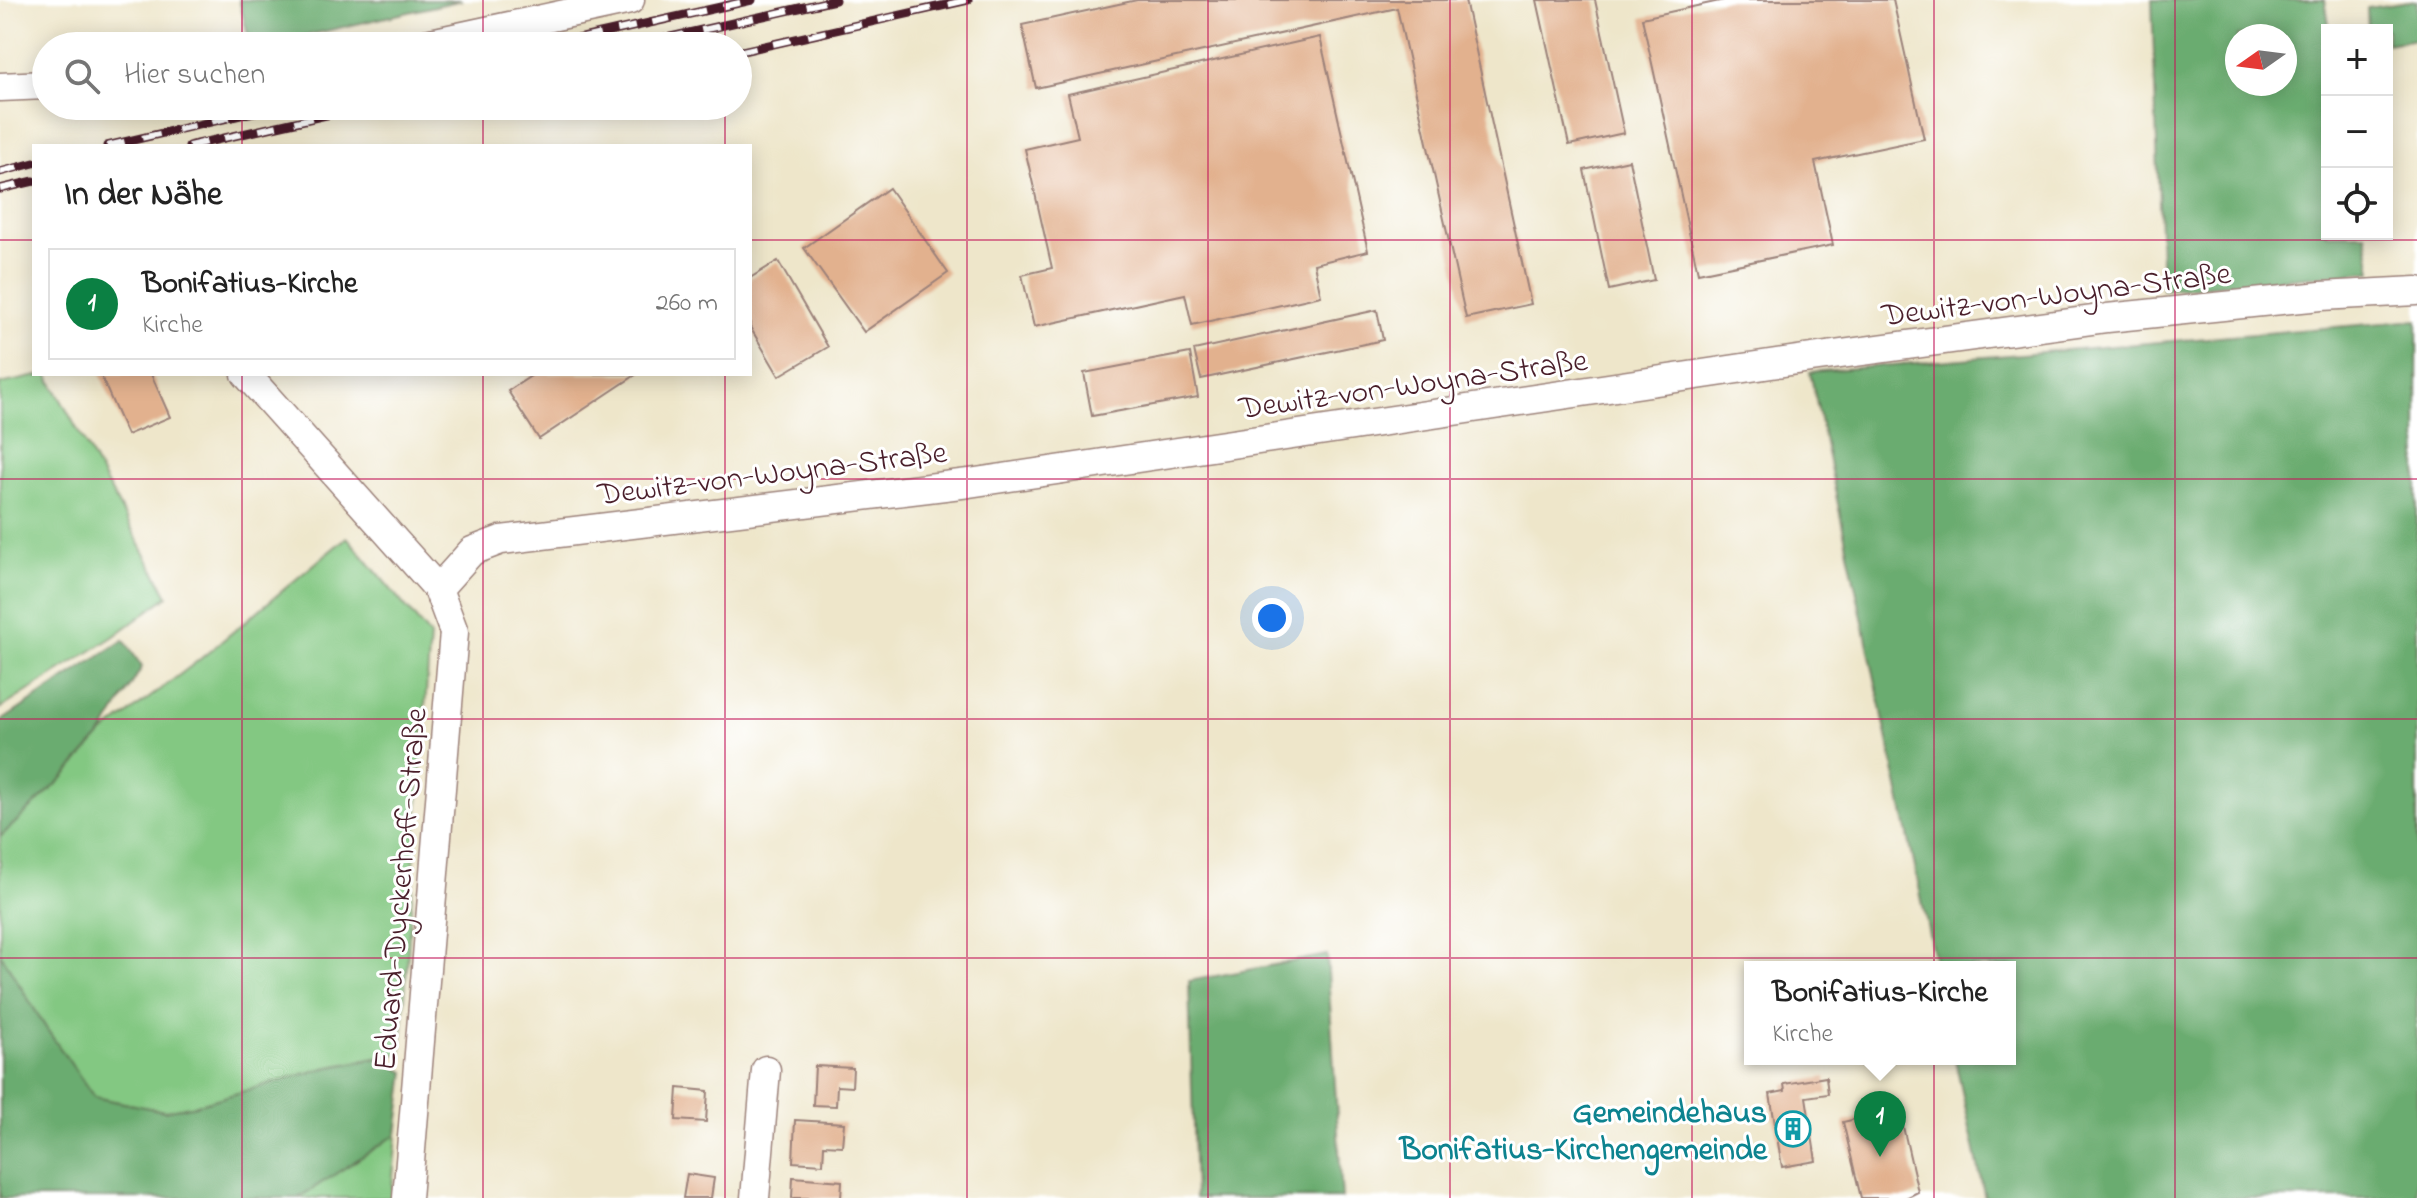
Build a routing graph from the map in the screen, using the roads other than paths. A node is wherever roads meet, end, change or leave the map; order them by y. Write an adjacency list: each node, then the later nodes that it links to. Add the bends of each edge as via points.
1 (630, 0): 2 (street)
2 (482, 32)
3 (32, 85): 4 (street)
4 (0, 87)
5 (2417, 291): 7 (street, Dewitz-von-Woyna-Straße, via 2107,318 969,483 501,540 472,551)
6 (248, 376): 7 (street)
7 (438, 589): 9 (street, Eduard-Dyckerhoff-Straße, via 454,632)
8 (766, 1070): 10 (street)
9 (407, 1198)
10 (755, 1198)

